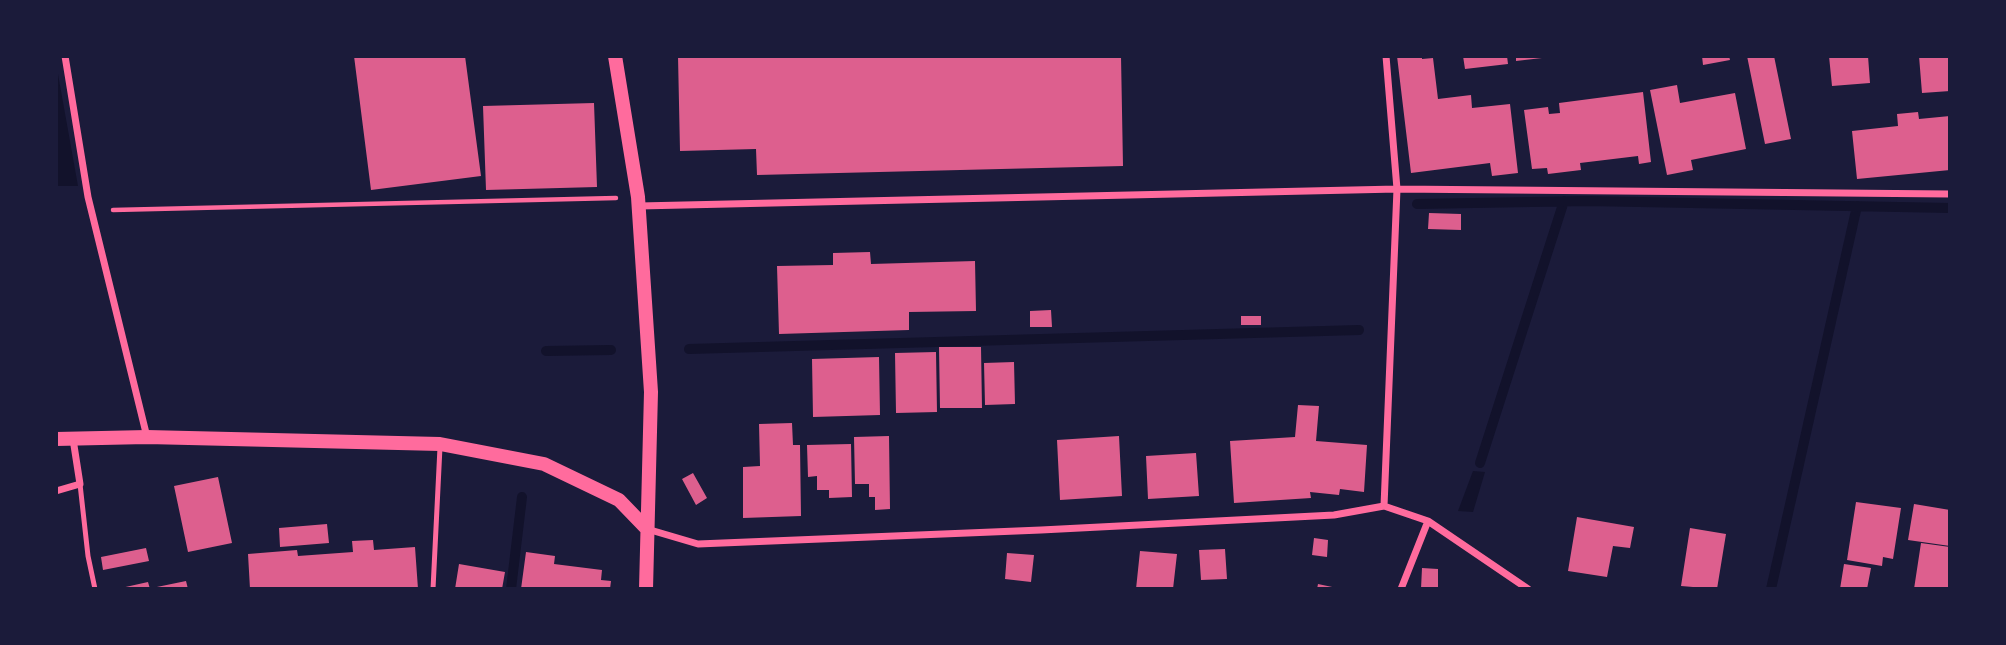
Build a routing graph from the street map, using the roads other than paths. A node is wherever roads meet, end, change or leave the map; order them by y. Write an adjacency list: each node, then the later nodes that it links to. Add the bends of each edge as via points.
1 (65, 56): 7 (street, via 92,211)
2 (615, 56): 6 (main road)
3 (1386, 56): 4 (street)
4 (1397, 189): 5 (street); 6 (street); 13 (street)
5 (1950, 194)
6 (638, 202): 15 (main road, via 651,392)
7 (147, 437): 9 (main road); 10 (main road)
8 (56, 439): 9 (main road)
9 (74, 439): 11 (street)
10 (440, 444): 15 (main road, via 544,464 619,500); 17 (lane)
11 (79, 484): 12 (street); 16 (lane)
12 (56, 491)
13 (1384, 506): 14 (street); 15 (street, via 1334,515 698,544)
14 (1428, 522): 19 (street); 20 (street)
15 (647, 529): 18 (main road)
16 (95, 589)
17 (433, 589)
18 (646, 589)
19 (1401, 589)
20 (1528, 589)

